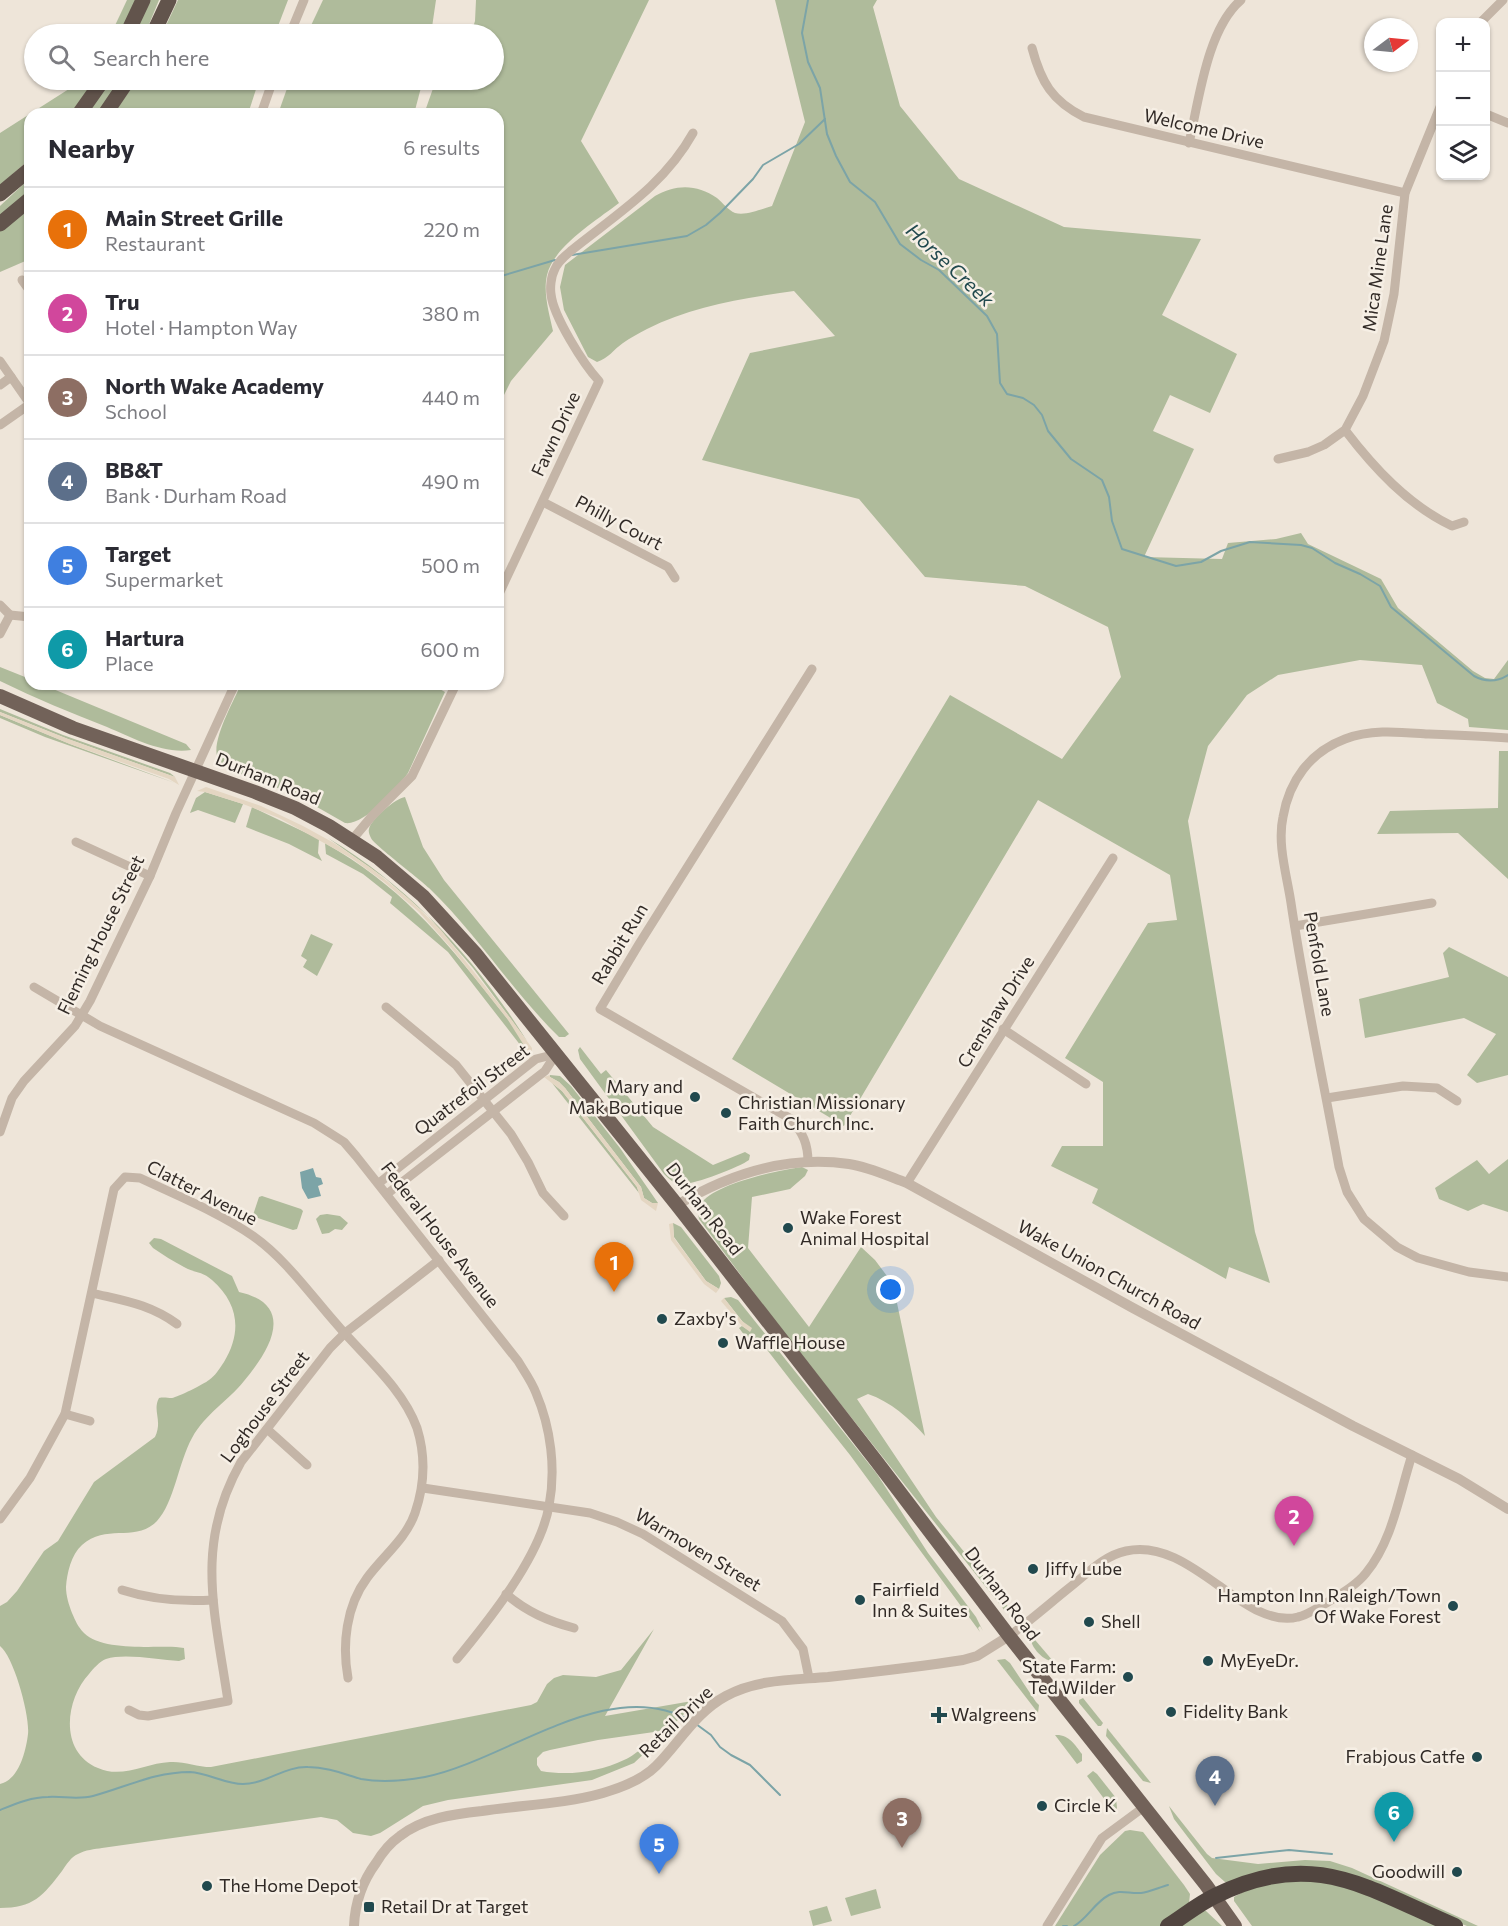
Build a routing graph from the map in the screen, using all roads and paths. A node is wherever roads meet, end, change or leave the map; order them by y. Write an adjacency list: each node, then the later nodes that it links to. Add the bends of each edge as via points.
1 (143, 0): 7 (highway)
2 (169, 0): 8 (highway)
3 (304, 0): 9 (street)
4 (1241, 0): 21 (street, via 1218,28)
5 (1503, 0): 6 (street)
6 (1485, 18)
7 (132, 24)
8 (158, 24)
9 (294, 24)
10 (1032, 48): 21 (street, Welcome Drive, via 1038,71 1049,90 1075,112 1094,121)
11 (96, 90): 14 (highway)
12 (121, 90): 15 (highway)
13 (269, 90): 16 (street)
14 (83, 108)
15 (109, 108)
16 (263, 108)
17 (1490, 116): 19 (street)
18 (1436, 117): 23 (street, Mica Mine Lane)
19 (1508, 123)
20 (693, 133): 37 (street, Fawn Drive, via 654,186 566,255 554,270 551,295 556,308 588,369 599,381)
21 (1189, 143): 23 (street, Welcome Drive)
22 (24, 174): 24 (highway)
23 (1405, 193): 35 (street, Mica Mine Lane, via 1394,294 1384,341)
24 (0, 194)
25 (24, 204): 26 (highway)
26 (0, 224)
27 (22, 280): 28 (street)
28 (24, 283)
29 (0, 361): 30 (street)
30 (11, 377): 31 (street); 32 (street)
31 (0, 385)
32 (24, 395)
33 (24, 408): 34 (street)
34 (0, 425)
35 (1346, 430): 36 (street, via 1308,452); 38 (street, via 1371,463 1434,518 1452,526)
36 (1278, 459)
37 (543, 502): 39 (street, Philly Court, via 668,567); 40 (street, Fawn Drive)
38 (1464, 522)
39 (675, 578)
40 (504, 583)
41 (0, 605): 42 (street)
42 (10, 615): 43 (street); 44 (street)
43 (24, 616)
44 (0, 634)
45 (812, 669): 68 (street, Rabbit Run, via 600,1009 791,1119 808,1147)
46 (232, 690): 50 (street, Fleming House Street)
47 (453, 690): 51 (street, via 412,776)
48 (0, 696): 50 (main road, Durham Road, via 73,728)
49 (1508, 738): 56 (street, Penfold Lane, via 1373,732 1338,741 1314,757 1295,779 1282,819)
50 (196, 772): 51 (main road, Durham Road, via 295,808); 54 (street, Fleming House Street)
51 (351, 841): 61 (main road, Durham Road, via 400,876 446,919)
52 (76, 842): 54 (street)
53 (1113, 858): 60 (street, Crenshaw Drive)
54 (150, 876): 59 (street, Fleming House Street)
55 (1432, 903): 56 (street)
56 (1294, 926): 63 (street, Penfold Lane)
57 (34, 987): 59 (street, Federal House Avenue)
58 (386, 1007): 64 (street, via 456,1065)
59 (82, 1015): 67 (street, Fleming House Street, via 12,1098); 69 (street, Federal House Avenue, via 314,1123 344,1142)
60 (1003, 1029): 62 (street); 70 (street, Crenshaw Drive)
61 (556, 1054): 64 (street, Quatrefoil Street, via 537,1059); 66 (street, Quatrefoil Street, via 545,1071); 72 (main road, Durham Road)
62 (1086, 1084)
63 (1327, 1098): 65 (street, via 1403,1086 1437,1088); 75 (street, Penfold Lane, via 1339,1167 1347,1192 1364,1219 1397,1247 1418,1258 1468,1272)
64 (485, 1100): 66 (street); 69 (street, Quatrefoil Street)
65 (1457, 1101)
66 (493, 1112): 71 (street, Quatrefoil Street); 73 (street, via 528,1162 543,1193)
67 (0, 1132)
68 (808, 1162): 70 (street, Wake Union Church Road, via 851,1165); 72 (street, Wake Union Church Road, via 736,1176)
69 (379, 1183): 71 (street, Federal House Avenue)
70 (907, 1183): 82 (street, Wake Union Church Road)
71 (387, 1194): 74 (street, Federal House Avenue)
72 (677, 1205): 92 (main road, Durham Road)
73 (564, 1216)
74 (439, 1260): 78 (street, Loghouse Street); 86 (street, Federal House Avenue, via 518,1361 536,1391 548,1427 552,1471)
75 (1508, 1277)
76 (92, 1293): 77 (street, via 144,1305); 78 (street, Clatter Avenue, via 114,1189 125,1177 140,1178 220,1216 258,1240 290,1270); 79 (street, Clatter Avenue)
77 (177, 1324)
78 (345, 1334): 81 (street, Loghouse Street); 84 (street, Clatter Avenue, via 398,1393 412,1418 423,1453)
79 (65, 1414): 80 (street); 87 (street, Clatter Avenue, via 30,1478)
80 (90, 1421)
81 (267, 1429): 83 (street); 90 (street, Loghouse Street, via 231,1479 220,1510 212,1548)
82 (1412, 1455): 85 (street, Wake Union Church Road); 92 (street, via 1385,1545 1365,1575 1298,1618 1259,1612 1164,1552 1135,1550 1094,1567)
83 (308, 1465)
84 (423, 1488): 86 (street, Warmoven Street); 94 (street, Clatter Avenue, via 414,1516 399,1542 366,1578 357,1594 345,1638)
85 (1506, 1504)
86 (549, 1507): 89 (street, Federal House Avenue, via 530,1556); 95 (street, Warmoven Street, via 590,1513 643,1534 782,1621 803,1649)
87 (0, 1519)
88 (122, 1590): 90 (street, via 159,1600)
89 (506, 1594): 91 (street, via 522,1608 550,1622); 93 (street, Federal House Avenue)
90 (213, 1600): 96 (street, Loghouse Street, via 228,1701 148,1716)
91 (574, 1628)
92 (1009, 1636): 95 (street, Retail Drive, via 983,1653 963,1659); 97 (main road, Durham Road)
93 (456, 1659)
94 (348, 1678)
95 (809, 1678): 99 (street, Retail Drive, via 769,1682 724,1697 702,1715 654,1768 603,1793 446,1815 420,1824 400,1835 368,1874 355,1906)
96 (129, 1710)
97 (1144, 1807): 98 (main road, Durham Road); 100 (street, via 1102,1838)
98 (1214, 1896): 101 (highway); 102 (main road, Durham Road); 103 (highway, via 1282,1875 1329,1875 1365,1885)
99 (354, 1926)
100 (1047, 1926)
101 (1168, 1926)
102 (1235, 1926)
103 (1455, 1926)

